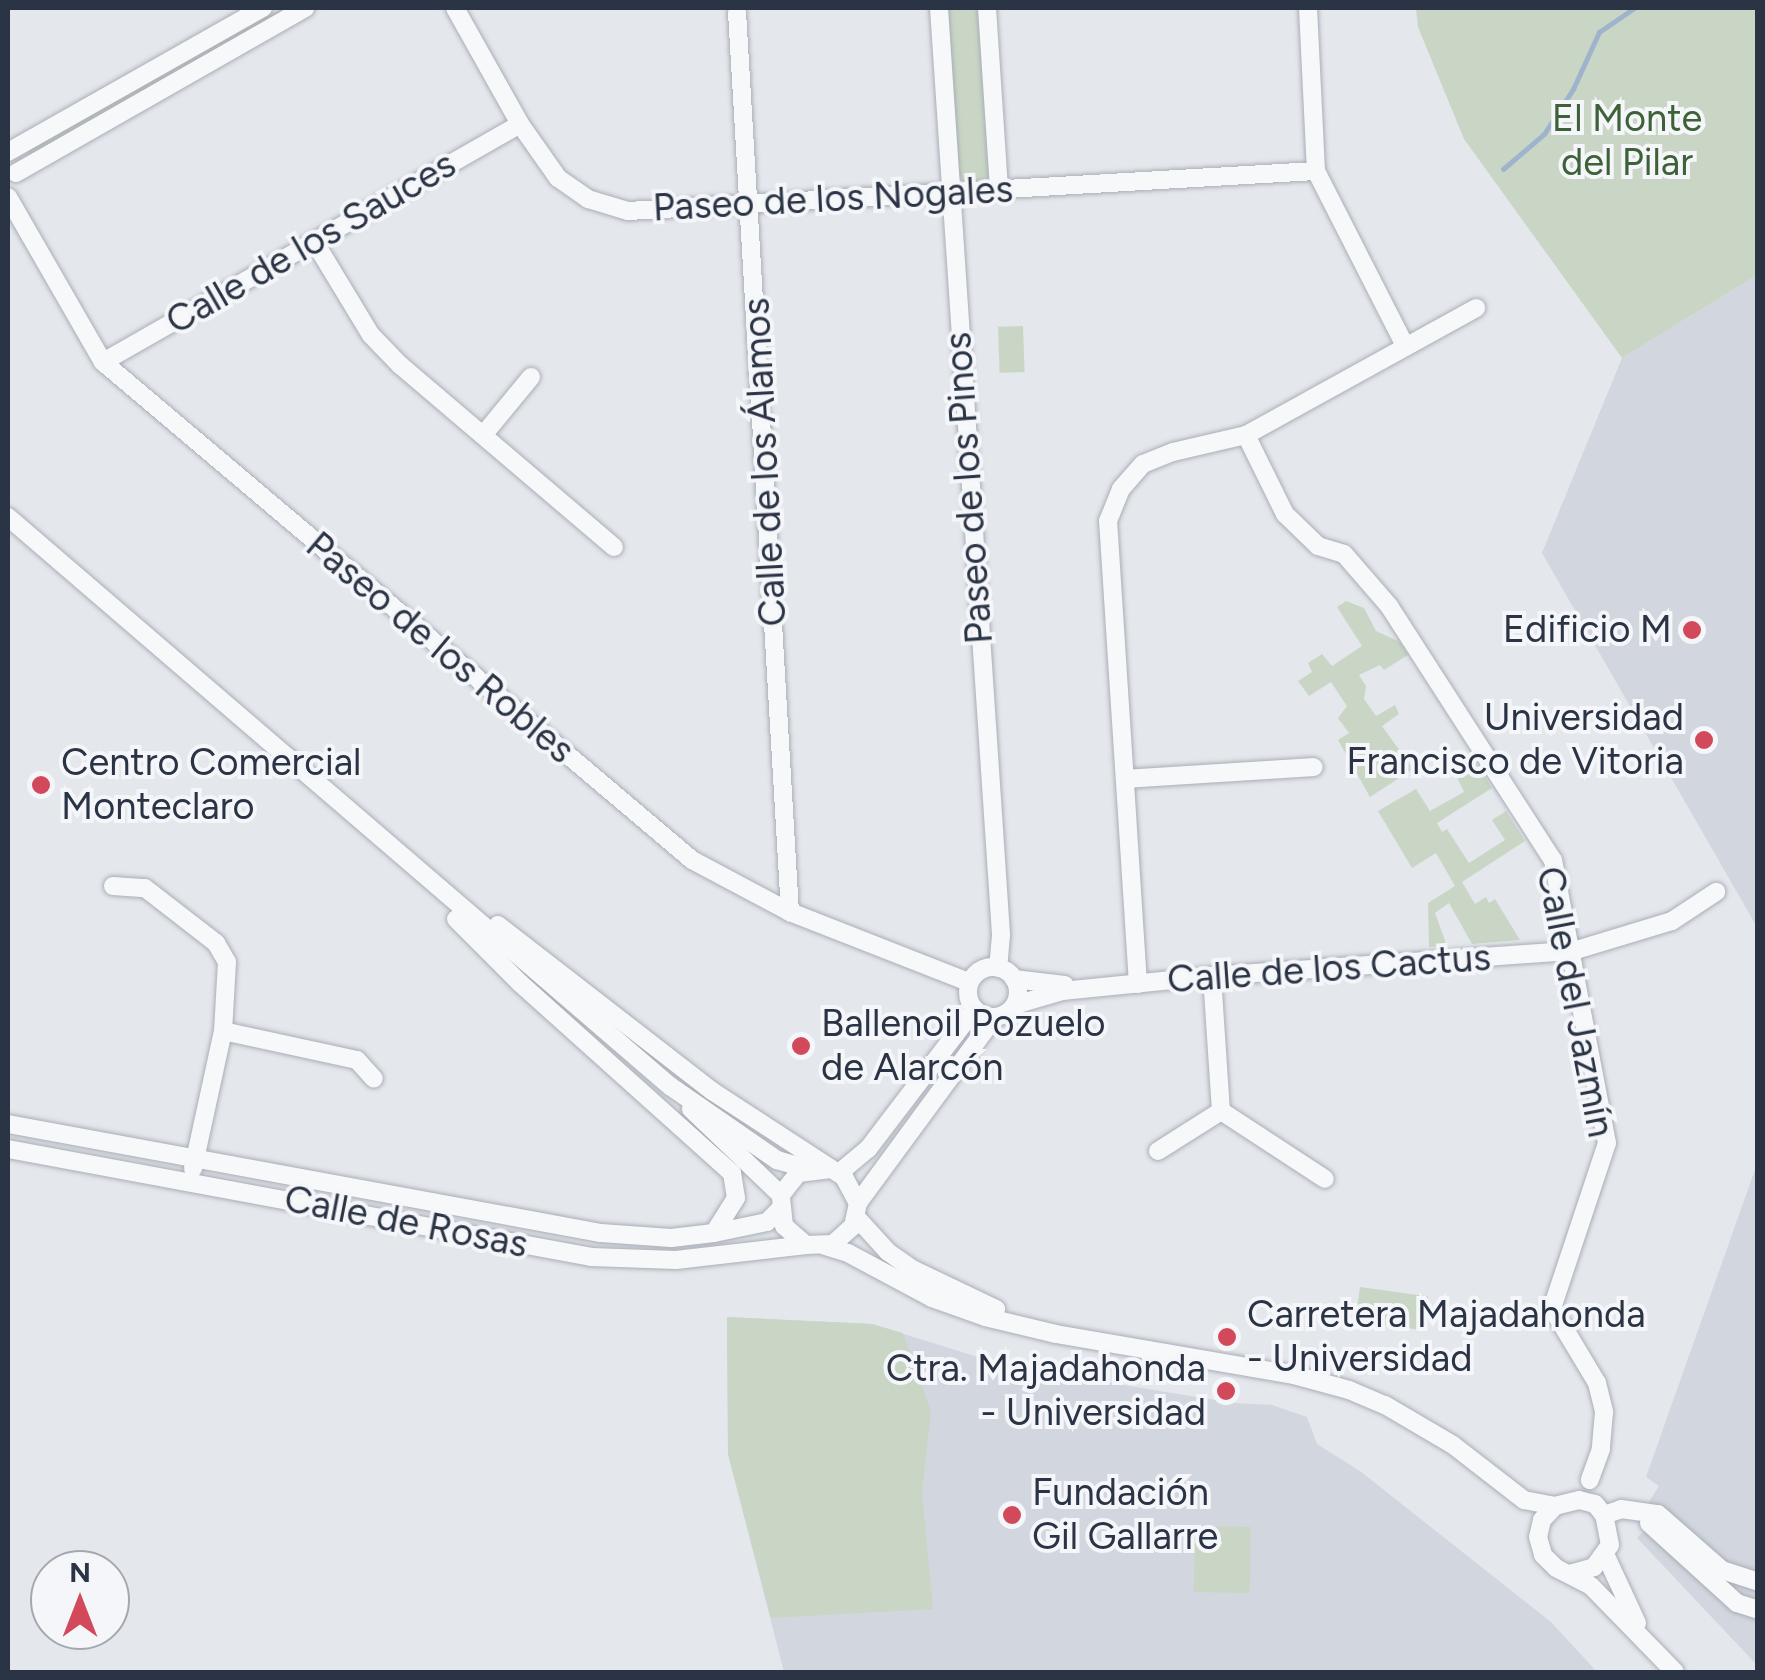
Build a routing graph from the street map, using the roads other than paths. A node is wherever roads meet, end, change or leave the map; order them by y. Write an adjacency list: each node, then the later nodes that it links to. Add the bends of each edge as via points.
1 (262, 8): 9 (street)
2 (305, 8): 11 (street)
3 (456, 8): 8 (street, Paseo de los Nogales)
4 (939, 8): 13 (street, Paseo de los Pinos)
5 (987, 8): 12 (street)
6 (1308, 8): 10 (street)
7 (737, 12): 15 (street, Calle de los Álamos)
8 (520, 124): 15 (street, Paseo de los Nogales, via 558,178 588,200 628,211); 16 (street, Calle de los Sauces)
9 (8, 152): 11 (street)
10 (1316, 172): 12 (street, Paseo de los Nogales); 18 (street)
11 (12, 181)
12 (1000, 190): 13 (street, Paseo de los Nogales)
13 (950, 192): 15 (street, Paseo de los Nogales); 32 (street, Paseo de los Pinos)
14 (8, 198): 19 (street, Paseo de los Robles)
15 (750, 204): 30 (street, Calle de los Álamos)
16 (314, 241): 19 (street, Calle de los Sauces); 22 (street, via 371,335)
17 (1476, 308): 18 (street)
18 (1405, 346): 21 (street)
19 (102, 362): 30 (street, Paseo de los Robles, via 692,860)
20 (530, 377): 22 (street)
21 (1252, 430): 26 (street, via 1153,459 1133,473 1108,520); 31 (street, Calle del Jazmín, via 1285,514 1318,546 1344,554 1389,606 1553,860)
22 (484, 434): 24 (street)
23 (8, 516): 27 (street)
24 (614, 547)
25 (1314, 766): 26 (street)
26 (1124, 780): 35 (street)
27 (384, 842): 42 (street); 49 (street, via 712,1090); 54 (street, via 520,983 732,1173 736,1198)
28 (113, 886): 40 (street, via 145,888 216,943 227,962)
29 (1716, 892): 31 (street, Calle de los Cactus, via 1672,921)
30 (790, 912): 34 (street, Paseo de los Robles)
31 (1573, 951): 33 (street, Calle de los Cactus); 57 (street, Calle del Jazmín, via 1607,1143 1552,1308 1597,1383 1604,1412)
32 (1006, 973): 34 (street, via 981,970); 36 (street, Calle de los Cactus); 37 (street, via 1018,992)
33 (1212, 976): 35 (street, Calle de los Cactus); 43 (street)
34 (969, 982): 38 (street)
35 (1138, 984): 36 (street, Calle de los Cactus)
36 (1110, 986): 37 (street, Calle de los Cactus)
37 (1015, 1005): 39 (street)
38 (974, 1010): 39 (street); 49 (street, via 868,1149)
39 (994, 1018): 53 (street)
40 (222, 1031): 41 (street, via 357,1060); 47 (street)
41 (374, 1079)
42 (670, 1086): 48 (street, via 777,1160); 52 (street)
43 (1222, 1111): 46 (street); 50 (street)
44 (8, 1124): 47 (street, Calle de Rosas)
45 (8, 1149): 51 (street, Calle de Rosas)
46 (1158, 1151)
47 (197, 1158): 51 (street); 54 (street, Calle de Rosas, via 602,1233)
48 (808, 1169): 49 (street); 52 (street, via 791,1179)
49 (835, 1171): 53 (street, via 854,1188)
50 (1325, 1180)
51 (187, 1182): 55 (street, Calle de Rosas, via 590,1257 676,1260)
52 (780, 1202): 54 (street, Calle de Rosas, via 767,1222); 55 (street, via 790,1234)
53 (857, 1210): 55 (street, via 841,1239); 56 (street, via 888,1252 935,1282)
54 (714, 1233)
55 (815, 1245): 56 (street, via 963,1310)
56 (1087, 1338): 58 (street, via 1334,1385 1405,1416)
57 (1590, 1480): 59 (street, Calle del Jazmín); 61 (street, Calle del Jazmín)
58 (1509, 1490): 60 (street, via 1531,1504); 63 (street)
59 (1573, 1499): 60 (street); 61 (street)
60 (1555, 1506): 63 (street)
61 (1599, 1510): 64 (street, via 1610,1537); 66 (street, via 1658,1514 1722,1570)
62 (1649, 1523): 67 (street, via 1736,1604)
63 (1538, 1537): 65 (street, via 1549,1562)
64 (1606, 1554): 65 (street, via 1594,1567); 68 (street)
65 (1570, 1574): 68 (street, via 1591,1586)
66 (1758, 1582)
67 (1758, 1610)
68 (1646, 1642): 69 (street)
69 (1676, 1672)

